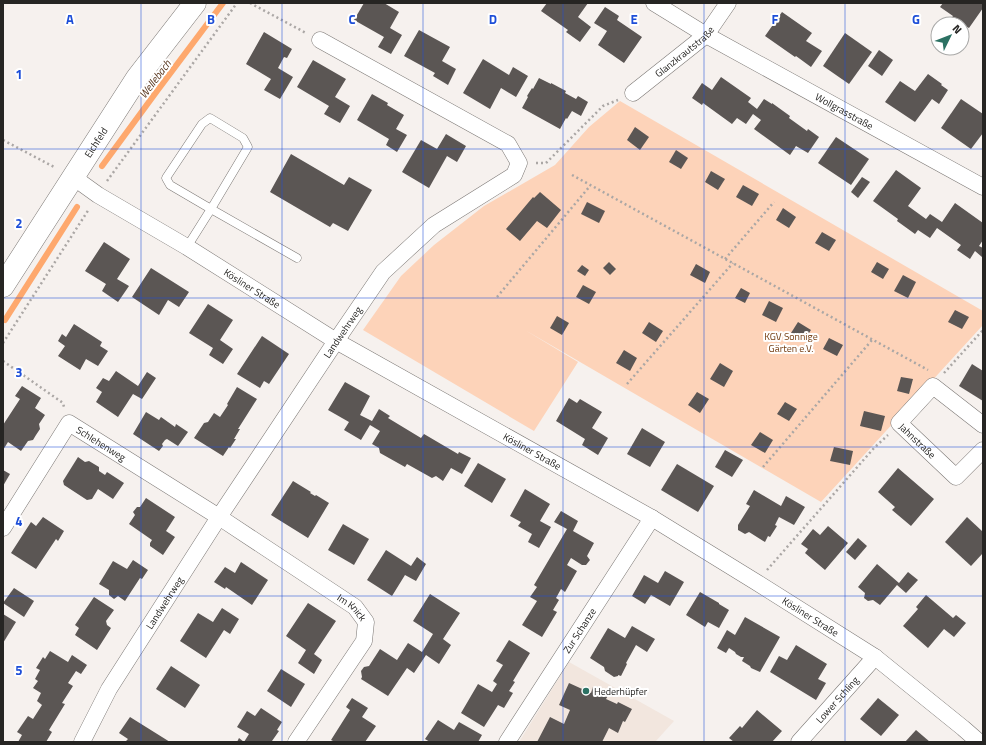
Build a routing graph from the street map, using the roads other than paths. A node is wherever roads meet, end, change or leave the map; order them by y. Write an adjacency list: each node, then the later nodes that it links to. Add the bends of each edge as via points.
1 (195, 3): 7 (main road, Eichfeld, via 137,78)
2 (654, 3): 4 (street, Wollgrasstraße)
3 (728, 3): 4 (street, Glanzkrautstraße)
4 (706, 35): 6 (street, Glanzkrautstraße); 8 (street, Wollgrasstraße)
5 (320, 40): 13 (street, Landwehrweg, via 508,144 519,163 514,175 434,225 383,272)
6 (633, 94)
7 (73, 177): 10 (street, Kösliner Straße, via 98,195); 12 (main road, Eichfeld)
8 (983, 187)
9 (211, 209): 9 (lane, via 248,147 243,138 210,118 202,124 166,178 170,185); 10 (lane); 11 (lane)
10 (187, 247): 13 (street, Kösliner Straße)
11 (297, 258)
12 (3, 286)
13 (336, 341): 16 (street, Landwehrweg); 17 (street, Kösliner Straße)
14 (983, 425): 15 (street, Jahnstraße, via 937,381 899,423 956,477)
15 (983, 450)
16 (219, 517): 18 (street, Schlehenweg, via 69,423); 20 (street, Landwehrweg, via 109,689); 21 (street, Im Knick, via 355,607 366,622 364,641)
17 (652, 518): 19 (street, Kösliner Straße); 22 (street, Zur Schanze)
18 (3, 528)
19 (874, 657): 23 (street, Lower Schling); 24 (street, Kösliner Straße)
20 (82, 742)
21 (296, 742)
22 (507, 742)
23 (799, 742)
24 (979, 742)

